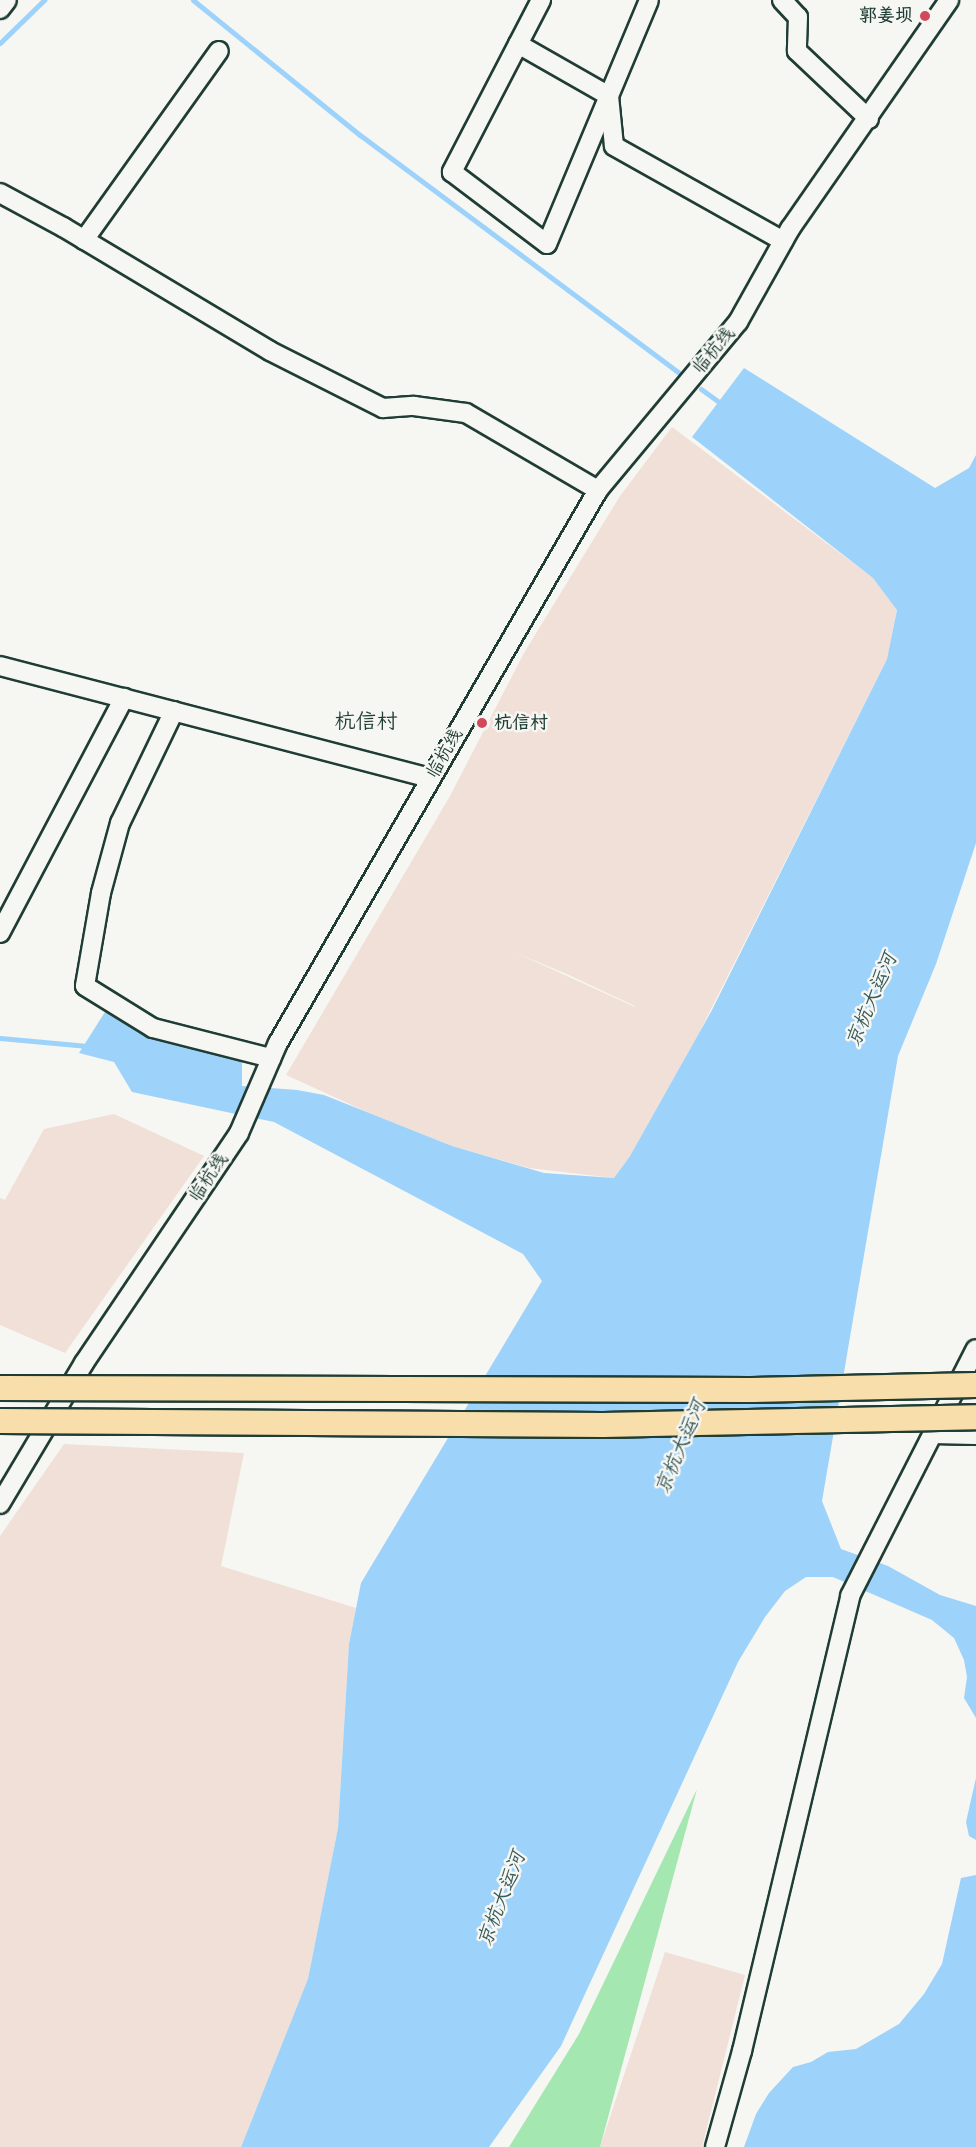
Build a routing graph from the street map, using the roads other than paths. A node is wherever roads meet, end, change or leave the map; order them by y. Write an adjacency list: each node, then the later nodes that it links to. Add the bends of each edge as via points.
1 (7, 0): 6 (street)
2 (541, 0): 7 (street)
3 (649, 0): 9 (street)
4 (782, 0): 10 (street, via 798,17 798,51)
5 (949, 0): 10 (street, 临杭线)
6 (0, 9)
7 (518, 44): 9 (street); 9 (street, via 452,172 547,244)
8 (219, 51): 12 (street)
9 (609, 96): 13 (street, via 614,146)
10 (869, 119): 13 (street, 临杭线)
11 (0, 193): 12 (street)
12 (84, 240): 14 (street, via 270,351 383,408 414,406 466,413)
13 (783, 242): 14 (street, 临杭线, via 738,322)
14 (598, 490): 18 (street, 临杭线)
15 (0, 666): 16 (street)
16 (124, 698): 17 (street); 19 (street)
17 (174, 711): 18 (street); 20 (street, via 120,823 101,893 85,986 153,1028)
18 (431, 778): 20 (street, 临杭线)
19 (0, 933)
20 (271, 1058): 28 (street, 临杭线, via 238,1133 84,1363)
21 (976, 1349): 26 (street)
22 (976, 1385): 23 (main road, bridge, via 752,1390)
23 (0, 1388)
24 (976, 1417): 25 (main road, bridge, via 603,1425)
25 (0, 1421)
26 (932, 1434): 27 (street); 29 (street, via 850,1596 742,2051)
27 (976, 1435)
28 (0, 1504)
29 (715, 2147)

